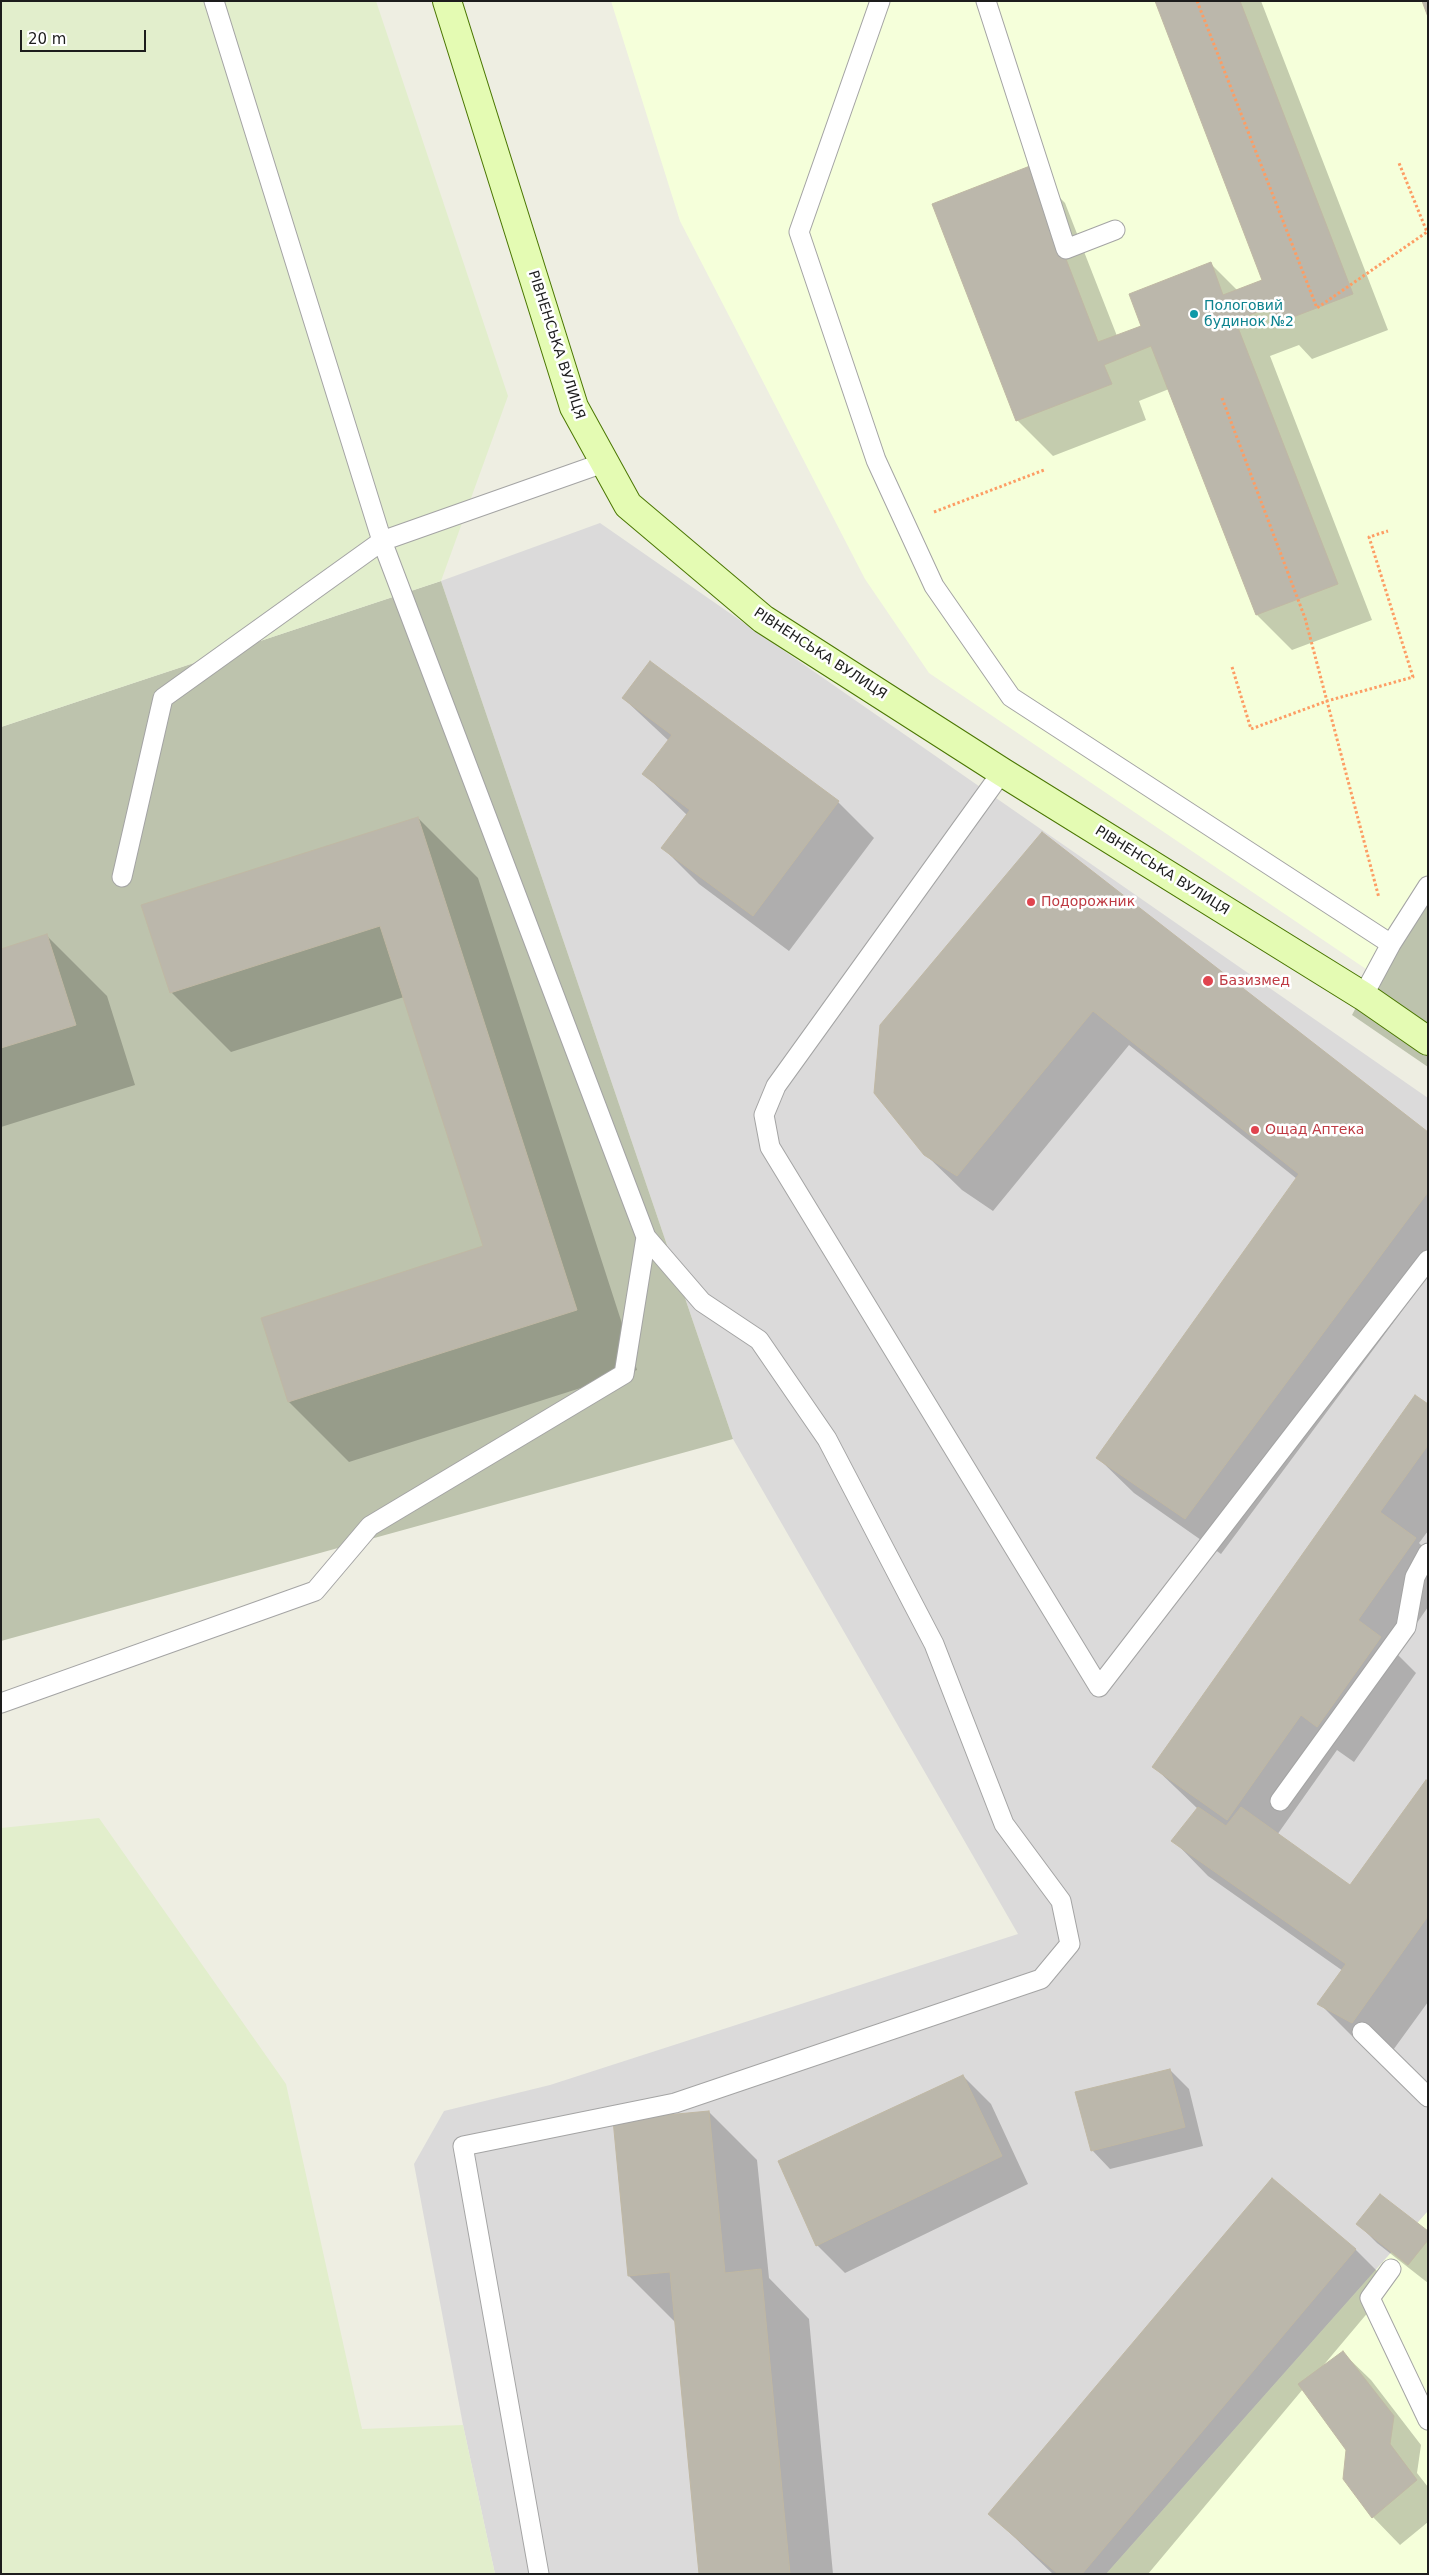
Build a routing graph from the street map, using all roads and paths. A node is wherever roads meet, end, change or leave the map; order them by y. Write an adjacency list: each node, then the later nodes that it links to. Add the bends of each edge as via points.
1 (214, 1): 13 (lane)
2 (447, 1): 9 (street, РІВНЕНСЬКА ВУЛИЦЯ, via 574,407)
3 (880, 1): 11 (lane, via 799,232 876,460)
4 (986, 1): 7 (lane, via 1066,249)
5 (1197, 1): 6 (path, via 1317,308 1427,232)
6 (1399, 163)
7 (1115, 230)
8 (1222, 398): 15 (path, via 1305,618)
9 (603, 463): 13 (lane); 16 (street, РІВНЕНСЬКА ВУЛИЦЯ, via 628,505 763,619)
10 (1044, 470): 11 (path)
11 (905, 523): 19 (lane, via 934,586 1011,696)
12 (1388, 532): 15 (path, via 1369,536 1413,676)
13 (382, 541): 17 (lane, via 163,698); 22 (lane)
14 (1232, 667): 15 (path, via 1251,729)
15 (1327, 701): 19 (path)
16 (1002, 772): 20 (street, РІВНЕНСЬКА ВУЛИЦЯ); 23 (lane, via 776,1086 764,1115 770,1147 1098,1687)
17 (122, 877)
18 (1428, 886): 19 (lane)
19 (1391, 944): 20 (lane)
20 (1363, 996): 21 (street, РІВНЕНСЬКА ВУЛИЦЯ)
21 (1428, 1041)
22 (646, 1237): 26 (lane, via 624,1374 370,1526 315,1591); 32 (lane, via 702,1302 759,1340 827,1439 934,1644 1004,1824 1060,1901 1070,1944 1041,1979 675,2103 463,2146)
23 (1428, 1260)
24 (1428, 1553): 25 (lane)
25 (1422, 1582): 27 (lane, via 1406,1627)
26 (1, 1703)
27 (1280, 1801)
28 (1362, 2032): 29 (lane)
29 (1428, 2096)
30 (1390, 2269): 31 (lane, via 1370,2298)
31 (1428, 2420)
32 (538, 2574)

